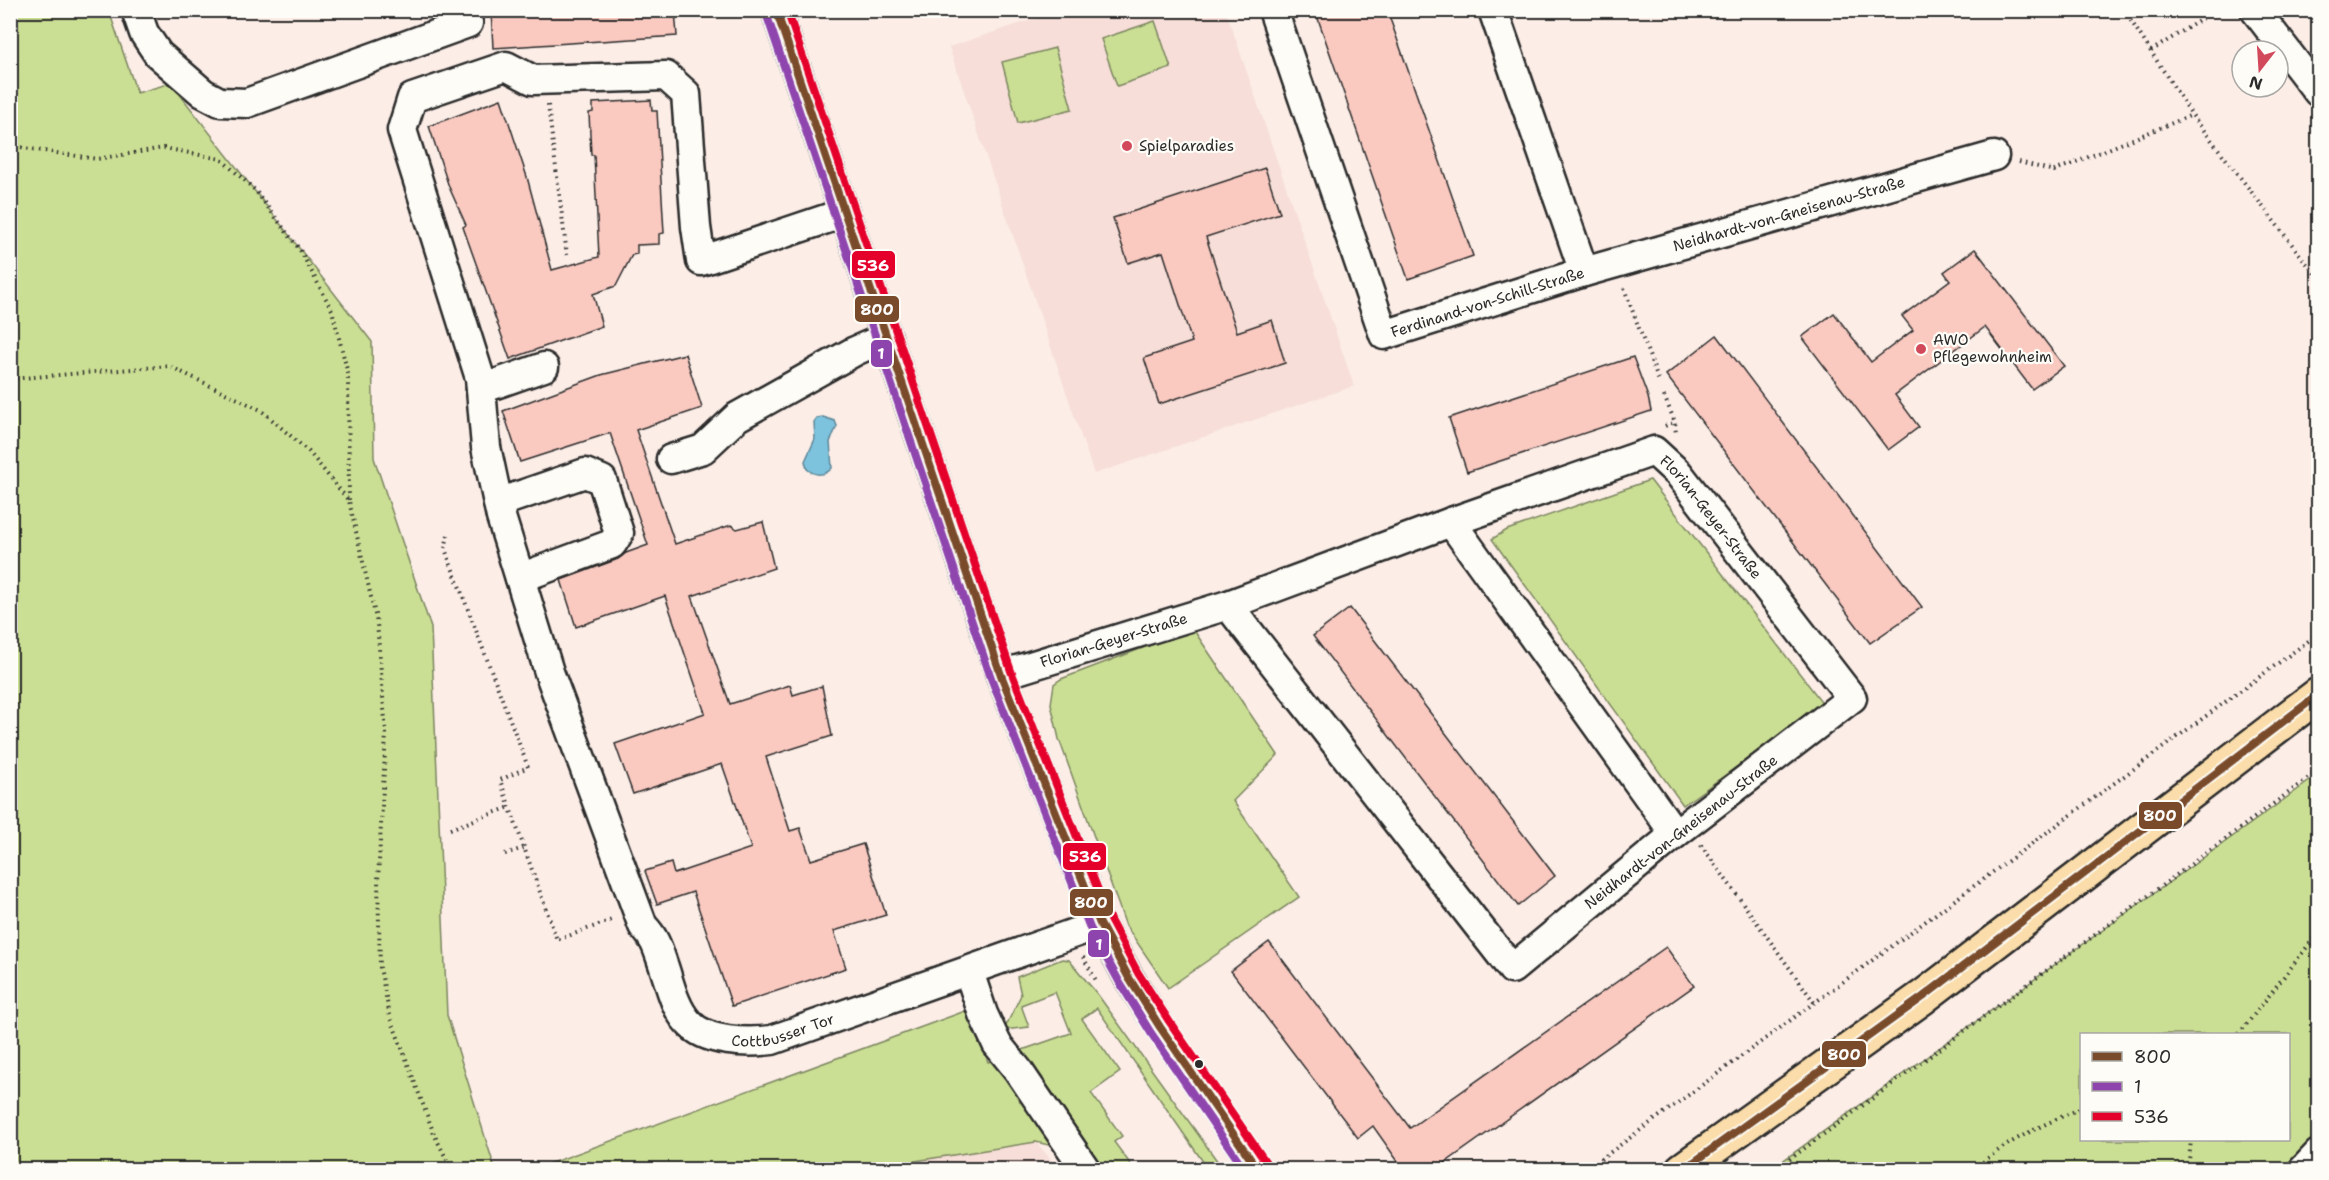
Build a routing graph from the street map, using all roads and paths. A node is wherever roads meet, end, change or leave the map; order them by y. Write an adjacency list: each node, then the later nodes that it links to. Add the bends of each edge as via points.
1 (136, 10): 8 (street, via 144,33 158,54 203,93 220,102 247,103)
2 (776, 10): 15 (street)
3 (1273, 10): 18 (street, Ferdinand-von-Schill-Straße, via 1384,335)
4 (1493, 10): 18 (street, Ferdinand-von-Schill-Straße)
5 (2124, 10): 9 (path)
6 (2216, 10): 9 (path)
7 (2255, 10): 10 (street)
8 (468, 23)
9 (2151, 51): 12 (path)
10 (2319, 92)
11 (548, 104): 16 (path)
12 (2192, 115): 14 (path, via 2054,171); 19 (path)
13 (10, 143): 28 (path, via 97,159 164,148 221,159 255,190 300,250 332,310 348,374)
14 (1994, 156): 17 (street, Neidhardt-von-Gneisenau-Straße)
15 (844, 213): 20 (street); 24 (street, Cottbusser Tor, via 701,261 686,94 666,76 533,80 506,66 412,98 402,130)
16 (567, 255)
17 (1615, 265): 18 (street, Neidhardt-von-Gneisenau-Straße); 23 (path)
18 (1584, 272)
19 (2319, 278)
20 (887, 337): 27 (street, via 737,417 703,449); 35 (street)
21 (544, 367): 24 (street)
22 (10, 378): 28 (path, via 169,366 261,410 309,452)
23 (1659, 382)
24 (481, 389): 29 (street, Cottbusser Tor, via 486,447)
25 (1675, 422): 26 (path)
26 (1664, 426)
27 (671, 459)
28 (349, 501): 53 (path, via 377,622 386,732 378,880 380,968 390,1016 434,1134)
29 (498, 503): 32 (street, Cottbusser Tor); 32 (street, via 585,473 602,480 619,533 612,544)
30 (1451, 522): 33 (street, Florian-Geyer-Straße); 37 (street, Florian-Geyer-Straße, via 1654,452 1679,474); 41 (street)
31 (448, 535): 39 (path, via 445,549 528,767 500,780)
32 (520, 578): 44 (street, Cottbusser Tor, via 549,672)
33 (1228, 605): 35 (street, Florian-Geyer-Straße); 41 (street, Neidhardt-von-Gneisenau-Straße, via 1512,969)
34 (2319, 634): 48 (path)
35 (1001, 675): 45 (street)
36 (2319, 695): 57 (main road, via 1923,997)
37 (1852, 698): 41 (street, Neidhardt-von-Gneisenau-Straße)
38 (2319, 771): 58 (path)
39 (510, 807): 40 (path); 42 (path)
40 (450, 829)
41 (1681, 830): 48 (path)
42 (524, 848): 43 (path); 44 (path, via 557,939)
43 (505, 854)
44 (637, 911): 47 (street, Cottbusser Tor, via 643,926 653,936 688,1023 730,1041 772,1040)
45 (1100, 924): 47 (street, Cottbusser Tor); 55 (street, via 1160,1027)
46 (2319, 933): 49 (path)
47 (969, 972): 54 (street, via 997,1044)
48 (1814, 1003): 56 (path)
49 (2241, 1033)
50 (2080, 1109): 59 (path, via 1987,1158)
51 (2191, 1141): 60 (path)
52 (2319, 1154): 61 (street)
53 (452, 1170)
54 (1086, 1170)
55 (1258, 1170)
56 (1586, 1170)
57 (1682, 1170)
58 (1775, 1170)
59 (1974, 1170)
60 (2188, 1170)
61 (2303, 1170)

